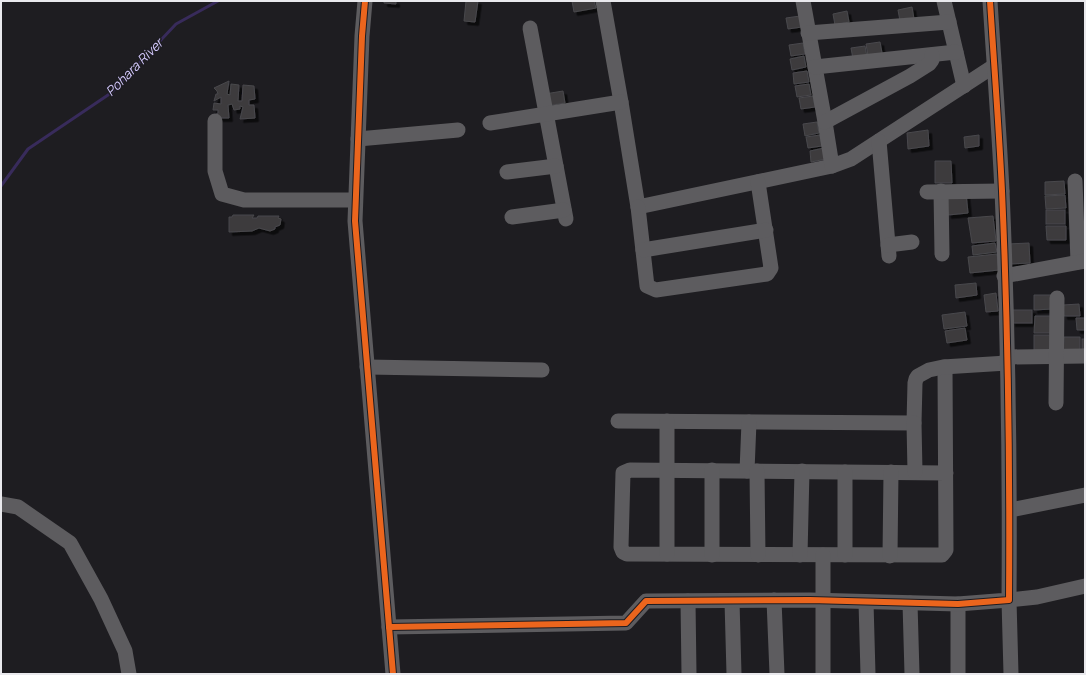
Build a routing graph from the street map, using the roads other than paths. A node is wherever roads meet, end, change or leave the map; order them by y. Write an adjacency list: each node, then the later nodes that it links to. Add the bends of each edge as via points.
1 (365, 1): 20 (street)
2 (603, 1): 14 (street)
3 (944, 1): 6 (street)
4 (990, 1): 11 (street)
5 (807, 2): 8 (street)
6 (949, 22): 8 (street); 9 (street)
7 (530, 28): 15 (street)
8 (808, 33): 12 (street)
9 (956, 52): 10 (street); 13 (street)
10 (932, 55): 12 (street); 17 (street, via 929,64 910,76)
11 (994, 66): 13 (street); 27 (street)
12 (815, 67): 17 (street)
13 (964, 86): 21 (street)
14 (621, 102): 15 (street); 29 (street)
15 (546, 114): 18 (street); 22 (street)
16 (215, 120): 28 (street, via 215,171 222,194 244,200)
17 (825, 122): 23 (street)
18 (490, 123)
19 (458, 130): 20 (street)
20 (358, 139): 28 (street)
21 (879, 141): 23 (street, via 851,159); 32 (street, via 889,251)
22 (556, 166): 24 (street); 30 (street, via 565,215)
23 (832, 166): 26 (street)
24 (506, 172)
25 (1075, 181): 35 (street)
26 (758, 182): 29 (street); 31 (street)
27 (1002, 190): 34 (street, via 934,192); 36 (street)
28 (355, 200): 41 (street)
29 (638, 207): 33 (street)
30 (512, 218)
31 (766, 230): 33 (street); 33 (street, via 771,268 767,274 656,290 647,286)
32 (912, 242)
33 (643, 250)
34 (942, 254)
35 (1081, 262): 36 (street)
36 (1004, 276): 40 (street)
37 (1057, 298): 38 (street)
38 (1057, 356): 39 (street); 40 (street); 44 (street)
39 (1085, 356)
40 (1007, 360): 42 (street); 59 (street)
41 (367, 367): 43 (street); 76 (street)
42 (945, 367): 48 (street, via 929,370 916,379); 56 (street)
43 (542, 370)
44 (1056, 403)
45 (618, 421): 46 (street)
46 (667, 421): 47 (street); 49 (street)
47 (748, 422): 48 (street); 51 (street)
48 (914, 423): 55 (street)
49 (667, 470): 50 (street); 60 (street); 60 (street, via 630,470 623,473 621,547 627,554)
50 (712, 470): 51 (street); 61 (street)
51 (752, 471): 52 (street); 62 (street)
52 (802, 471): 53 (street); 63 (street)
53 (845, 472): 54 (street); 65 (street)
54 (891, 472): 55 (street); 66 (street)
55 (915, 472): 56 (street)
56 (946, 472): 66 (street, via 944,553 938,556)
57 (1085, 495): 59 (street)
58 (1, 504): 77 (street, via 18,507 70,543 101,599 125,652)
59 (1010, 510): 69 (street)
60 (667, 554): 61 (street)
61 (712, 554): 62 (street)
62 (758, 555): 63 (street)
63 (800, 555): 64 (street)
64 (823, 555): 65 (street); 72 (street)
65 (845, 555): 66 (street)
66 (890, 556)
67 (1085, 586): 69 (street)
68 (774, 600): 71 (street); 72 (street); 81 (street)
69 (1009, 600): 75 (street); 86 (street)
70 (688, 601): 71 (street); 76 (street, via 646,601 626,623); 79 (street)
71 (732, 601): 80 (street)
72 (823, 601): 73 (street); 82 (street)
73 (866, 602): 74 (street); 83 (street)
74 (910, 603): 75 (street); 84 (street)
75 (958, 604): 85 (street)
76 (389, 627): 78 (street)
77 (129, 674)
78 (393, 674)
79 (689, 674)
80 (734, 674)
81 (777, 674)
82 (823, 674)
83 (868, 674)
84 (912, 674)
85 (958, 674)
86 (1011, 674)

